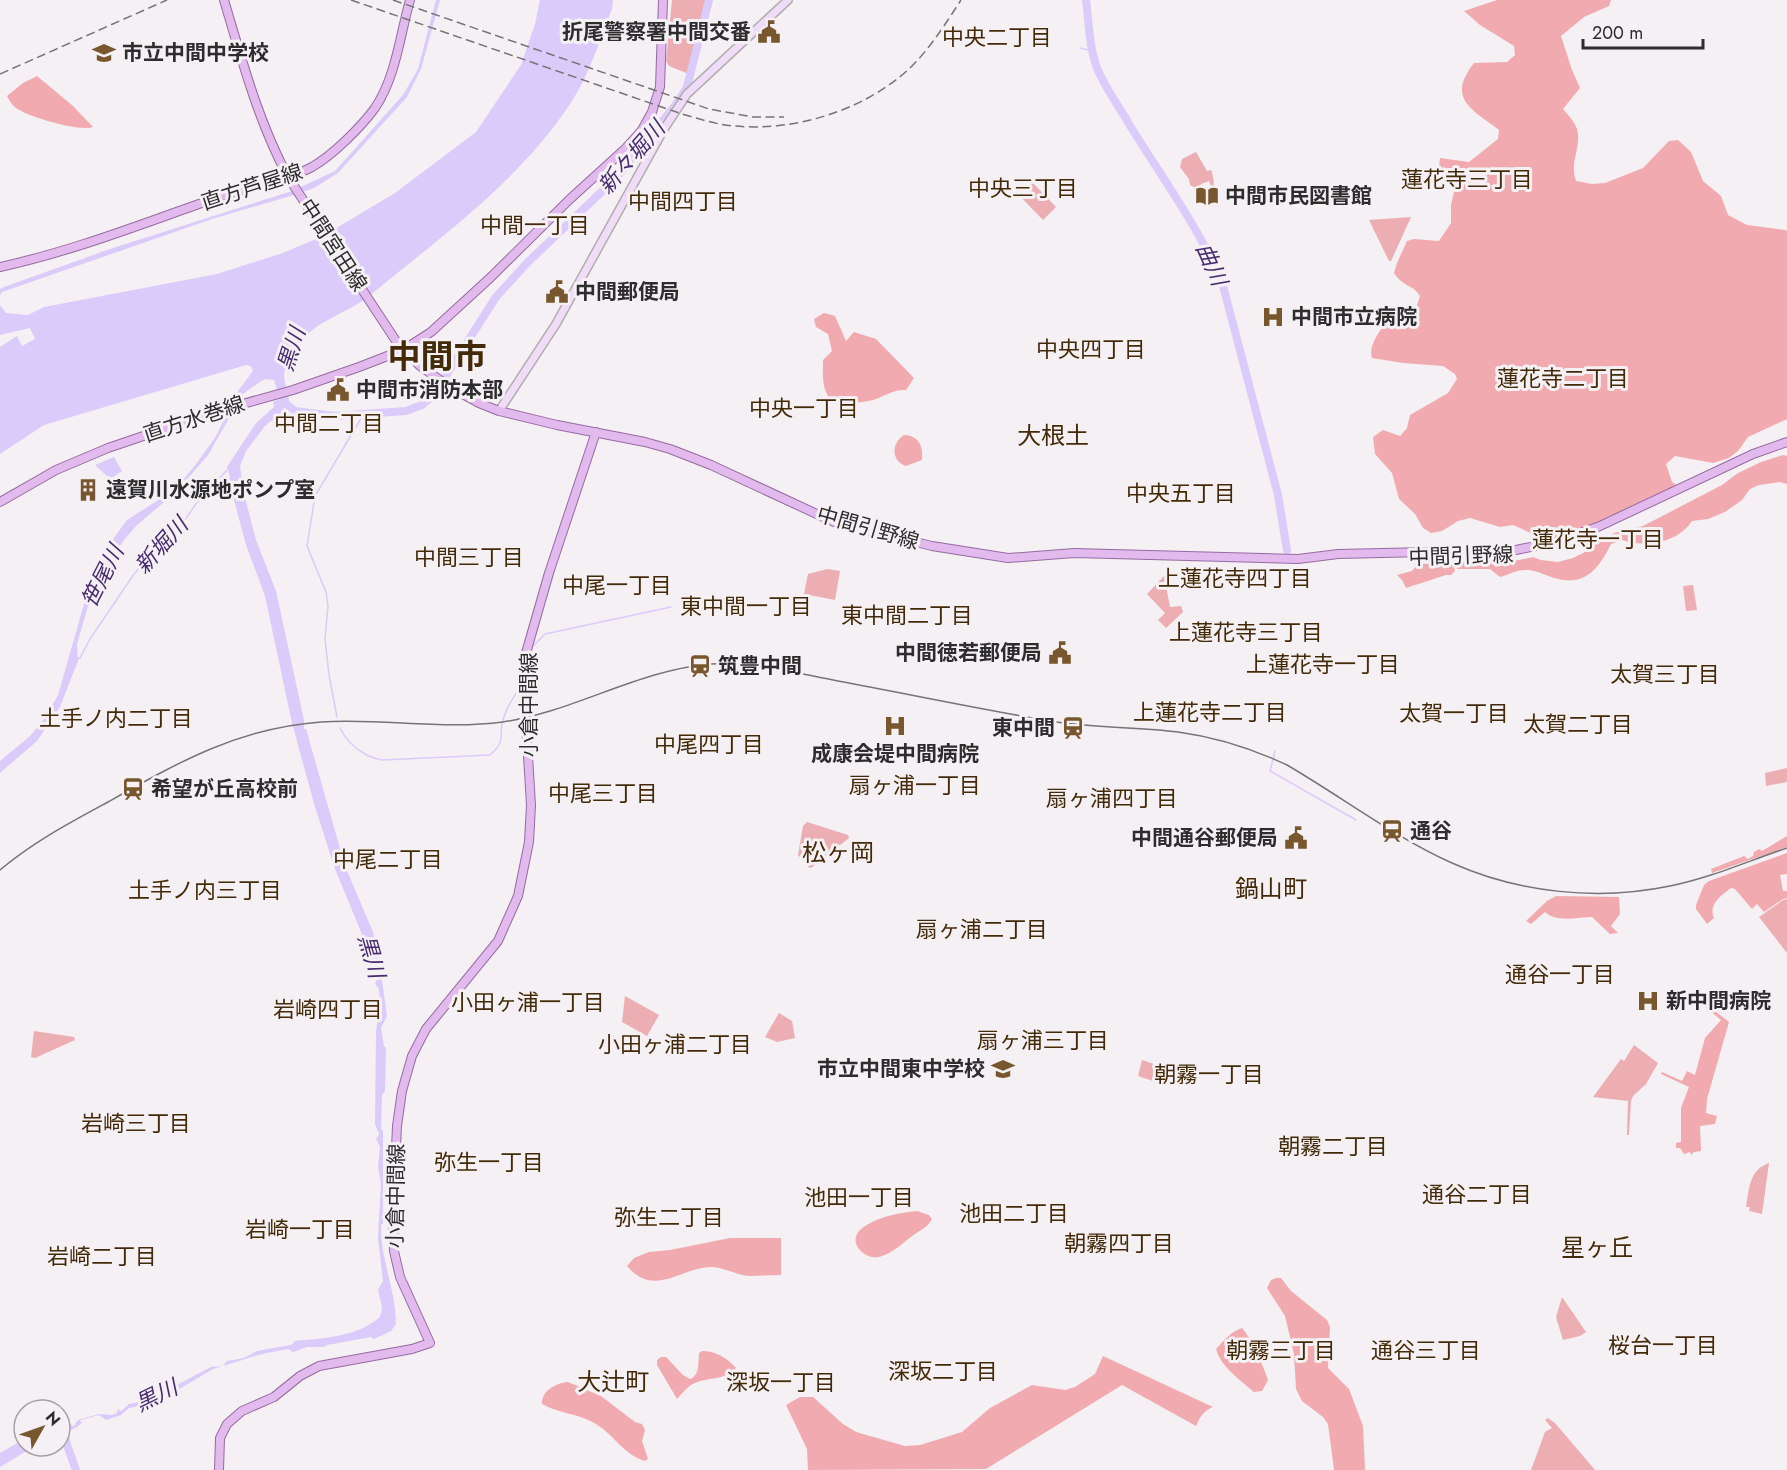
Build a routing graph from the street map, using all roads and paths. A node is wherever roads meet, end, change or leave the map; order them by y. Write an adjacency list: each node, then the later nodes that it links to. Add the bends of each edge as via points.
1 (224, 0): 5 (main road, 中間宮田線, via 257,106)
2 (410, 0): 5 (main road, 直方芦屋線, via 383,95 337,147)
3 (663, 0): 7 (main road, 直方水巻線, via 660,87 642,130 447,318 431,332)
4 (788, 0): 8 (main road, via 693,87 664,129 556,324)
5 (289, 179): 6 (main road, 直方芦屋線, via 225,195 109,236); 7 (main road, 中間宮田線)
6 (0, 267)
7 (401, 347): 8 (main road, 中間引野線, via 450,387); 12 (main road, 直方水巻線, via 293,390 108,448 56,470)
8 (499, 411): 9 (main road, 中間引野線)
9 (596, 432): 13 (main road, 中間引野線, via 688,455 834,522 991,557 1074,553 1282,559); 14 (main road, 小倉中間線, via 526,653 531,805 522,880 498,941 426,1029 412,1056 402,1091 397,1126 394,1251 400,1277 430,1343 319,1366 300,1376 274,1397 242,1411 227,1424 220,1437)
10 (1787, 441): 13 (main road, 中間引野線, via 1559,541 1516,550)
11 (1787, 447): 13 (main road, 中間引野線, via 1753,459 1601,531 1547,549 1495,557)
12 (0, 502)
13 (1330, 556)
14 (219, 1470)

